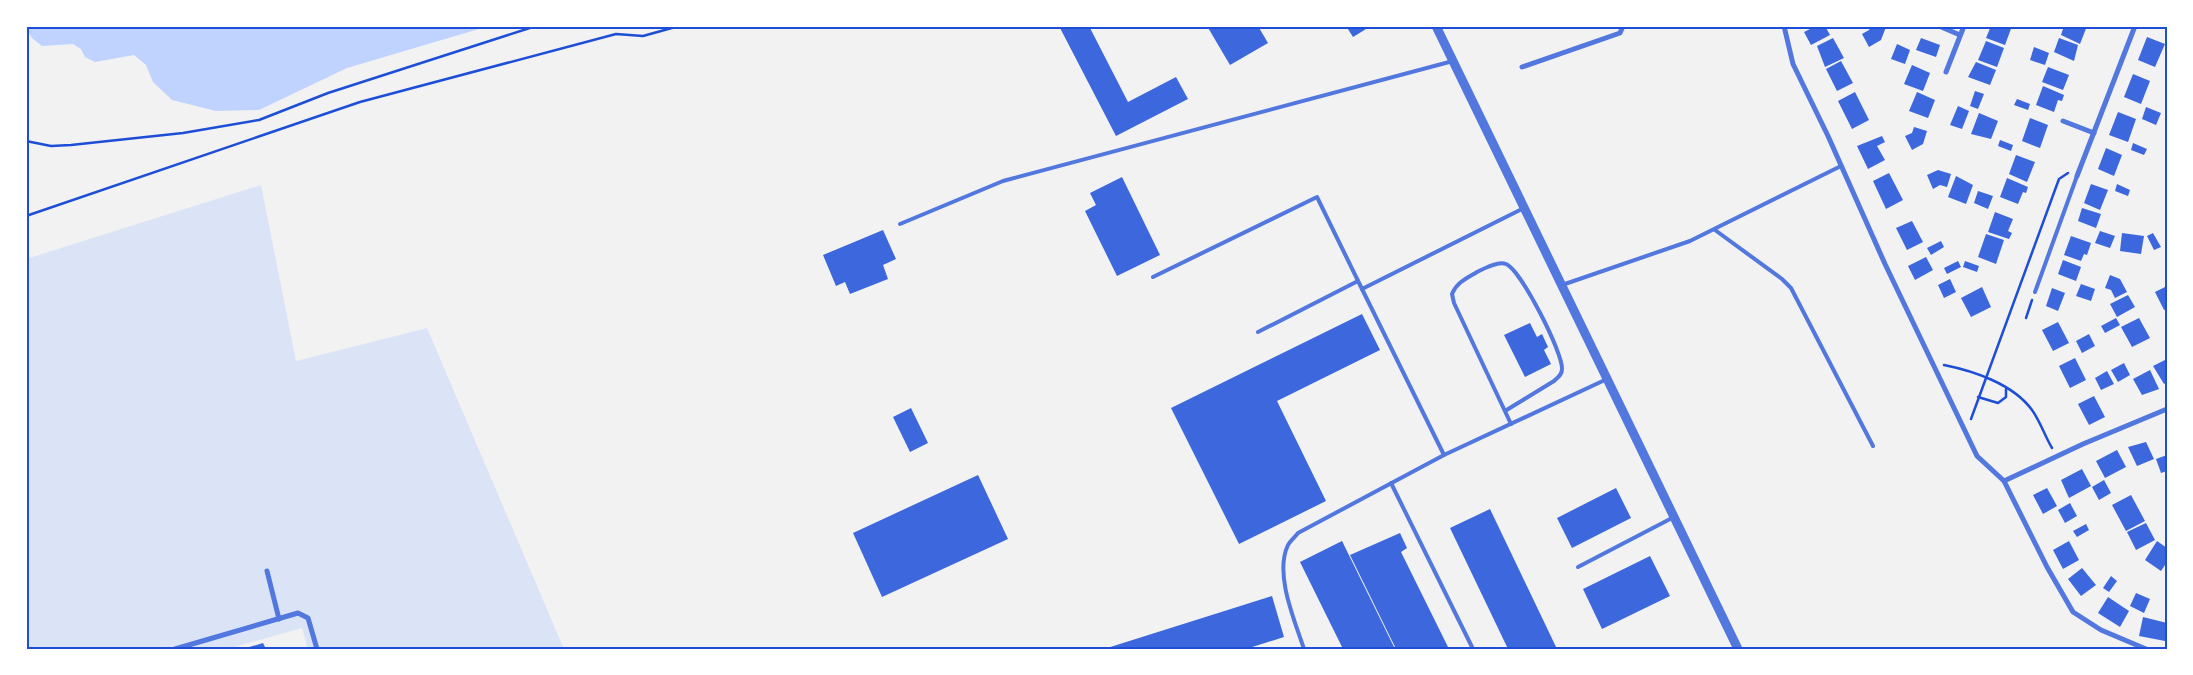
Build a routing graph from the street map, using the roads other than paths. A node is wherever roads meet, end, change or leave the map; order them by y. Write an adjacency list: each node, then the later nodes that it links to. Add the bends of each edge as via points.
1 (1436, 26): 8 (street)
2 (1623, 26): 9 (street, via 1620,33)
3 (1784, 26): 13 (street, via 1793,64)
4 (1939, 26): 7 (street)
5 (1964, 26): 7 (street)
6 (2135, 26): 12 (street)
7 (1960, 35): 10 (street)
8 (1453, 61): 15 (street); 16 (lane, via 1003,181)
9 (1522, 67)
10 (1946, 72)
11 (2063, 121): 12 (street)
12 (2094, 133): 14 (street)
13 (1841, 166): 17 (lane); 30 (street, via 1977,456)
14 (2077, 176): 22 (lane)
15 (1524, 208): 20 (street); 21 (lane)
16 (900, 224)
17 (1715, 230): 20 (lane); 28 (lane, via 1791,288)
18 (1152, 277): 19 (lane, via 1317,197)
19 (1358, 281): 21 (lane); 23 (lane)
20 (1562, 285): 24 (street)
21 (1362, 289): 29 (lane)
22 (2035, 292)
23 (1258, 332)
24 (1607, 379): 27 (lane); 32 (street)
25 (2167, 409): 30 (street)
26 (1505, 411): 26 (lane, via 1452,294 1456,285 1494,264 1505,263 1524,285 1554,342 1562,368 1561,375 1554,381); 27 (lane)
27 (1511, 424): 29 (lane)
28 (1873, 446)
29 (1444, 455): 31 (lane)
30 (2004, 481): 41 (street, via 2073,612 2101,630)
31 (1391, 483): 38 (lane, via 1298,533 1288,545 1283,564 1285,588); 39 (lane)
32 (1674, 517): 33 (lane); 40 (street)
33 (1578, 567)
34 (267, 571): 35 (street)
35 (279, 618): 36 (street); 37 (street, via 298,613 308,618)
36 (175, 649)
37 (317, 649)
38 (1304, 649)
39 (1473, 649)
40 (1738, 649)
41 (2146, 649)

